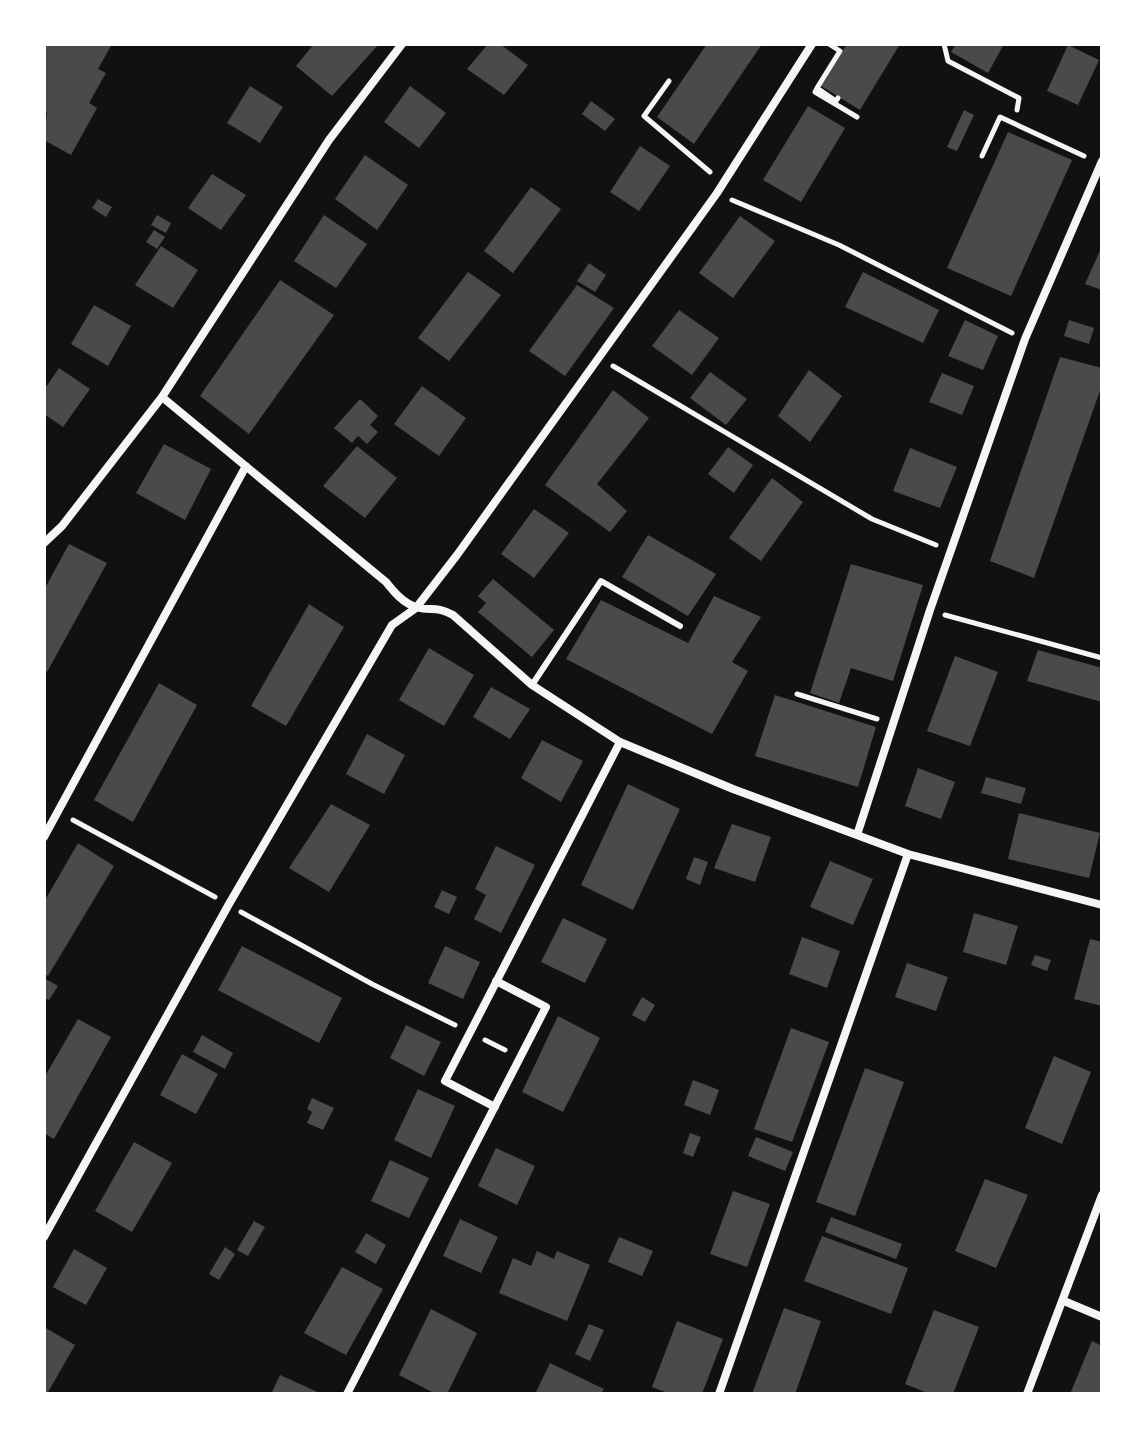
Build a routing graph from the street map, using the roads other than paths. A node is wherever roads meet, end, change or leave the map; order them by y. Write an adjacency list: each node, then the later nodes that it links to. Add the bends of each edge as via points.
1 (402, 44): 4 (street, via 329,140)
2 (812, 44): 7 (street, via 717,193)
3 (1102, 161): 11 (street, via 1025,339)
4 (162, 397): 5 (street); 6 (street)
5 (246, 466): 7 (street); 12 (street)
6 (44, 543)
7 (416, 608): 9 (street, via 441,608 453,615); 18 (street, via 392,625)
8 (680, 626): 9 (lane, via 601,581)
9 (532, 685): 10 (street)
10 (620, 742): 11 (street); 15 (street)
11 (857, 835): 13 (street)
12 (44, 837)
13 (908, 854): 14 (street); 22 (street)
14 (1102, 905)
15 (496, 981): 16 (street, via 445,1081); 16 (street, via 546,1007)
16 (495, 1107): 21 (street)
17 (1102, 1195): 19 (street)
18 (44, 1237)
19 (1064, 1301): 20 (street); 23 (street)
20 (1102, 1317)
21 (347, 1394)
22 (719, 1394)
23 (1027, 1394)

